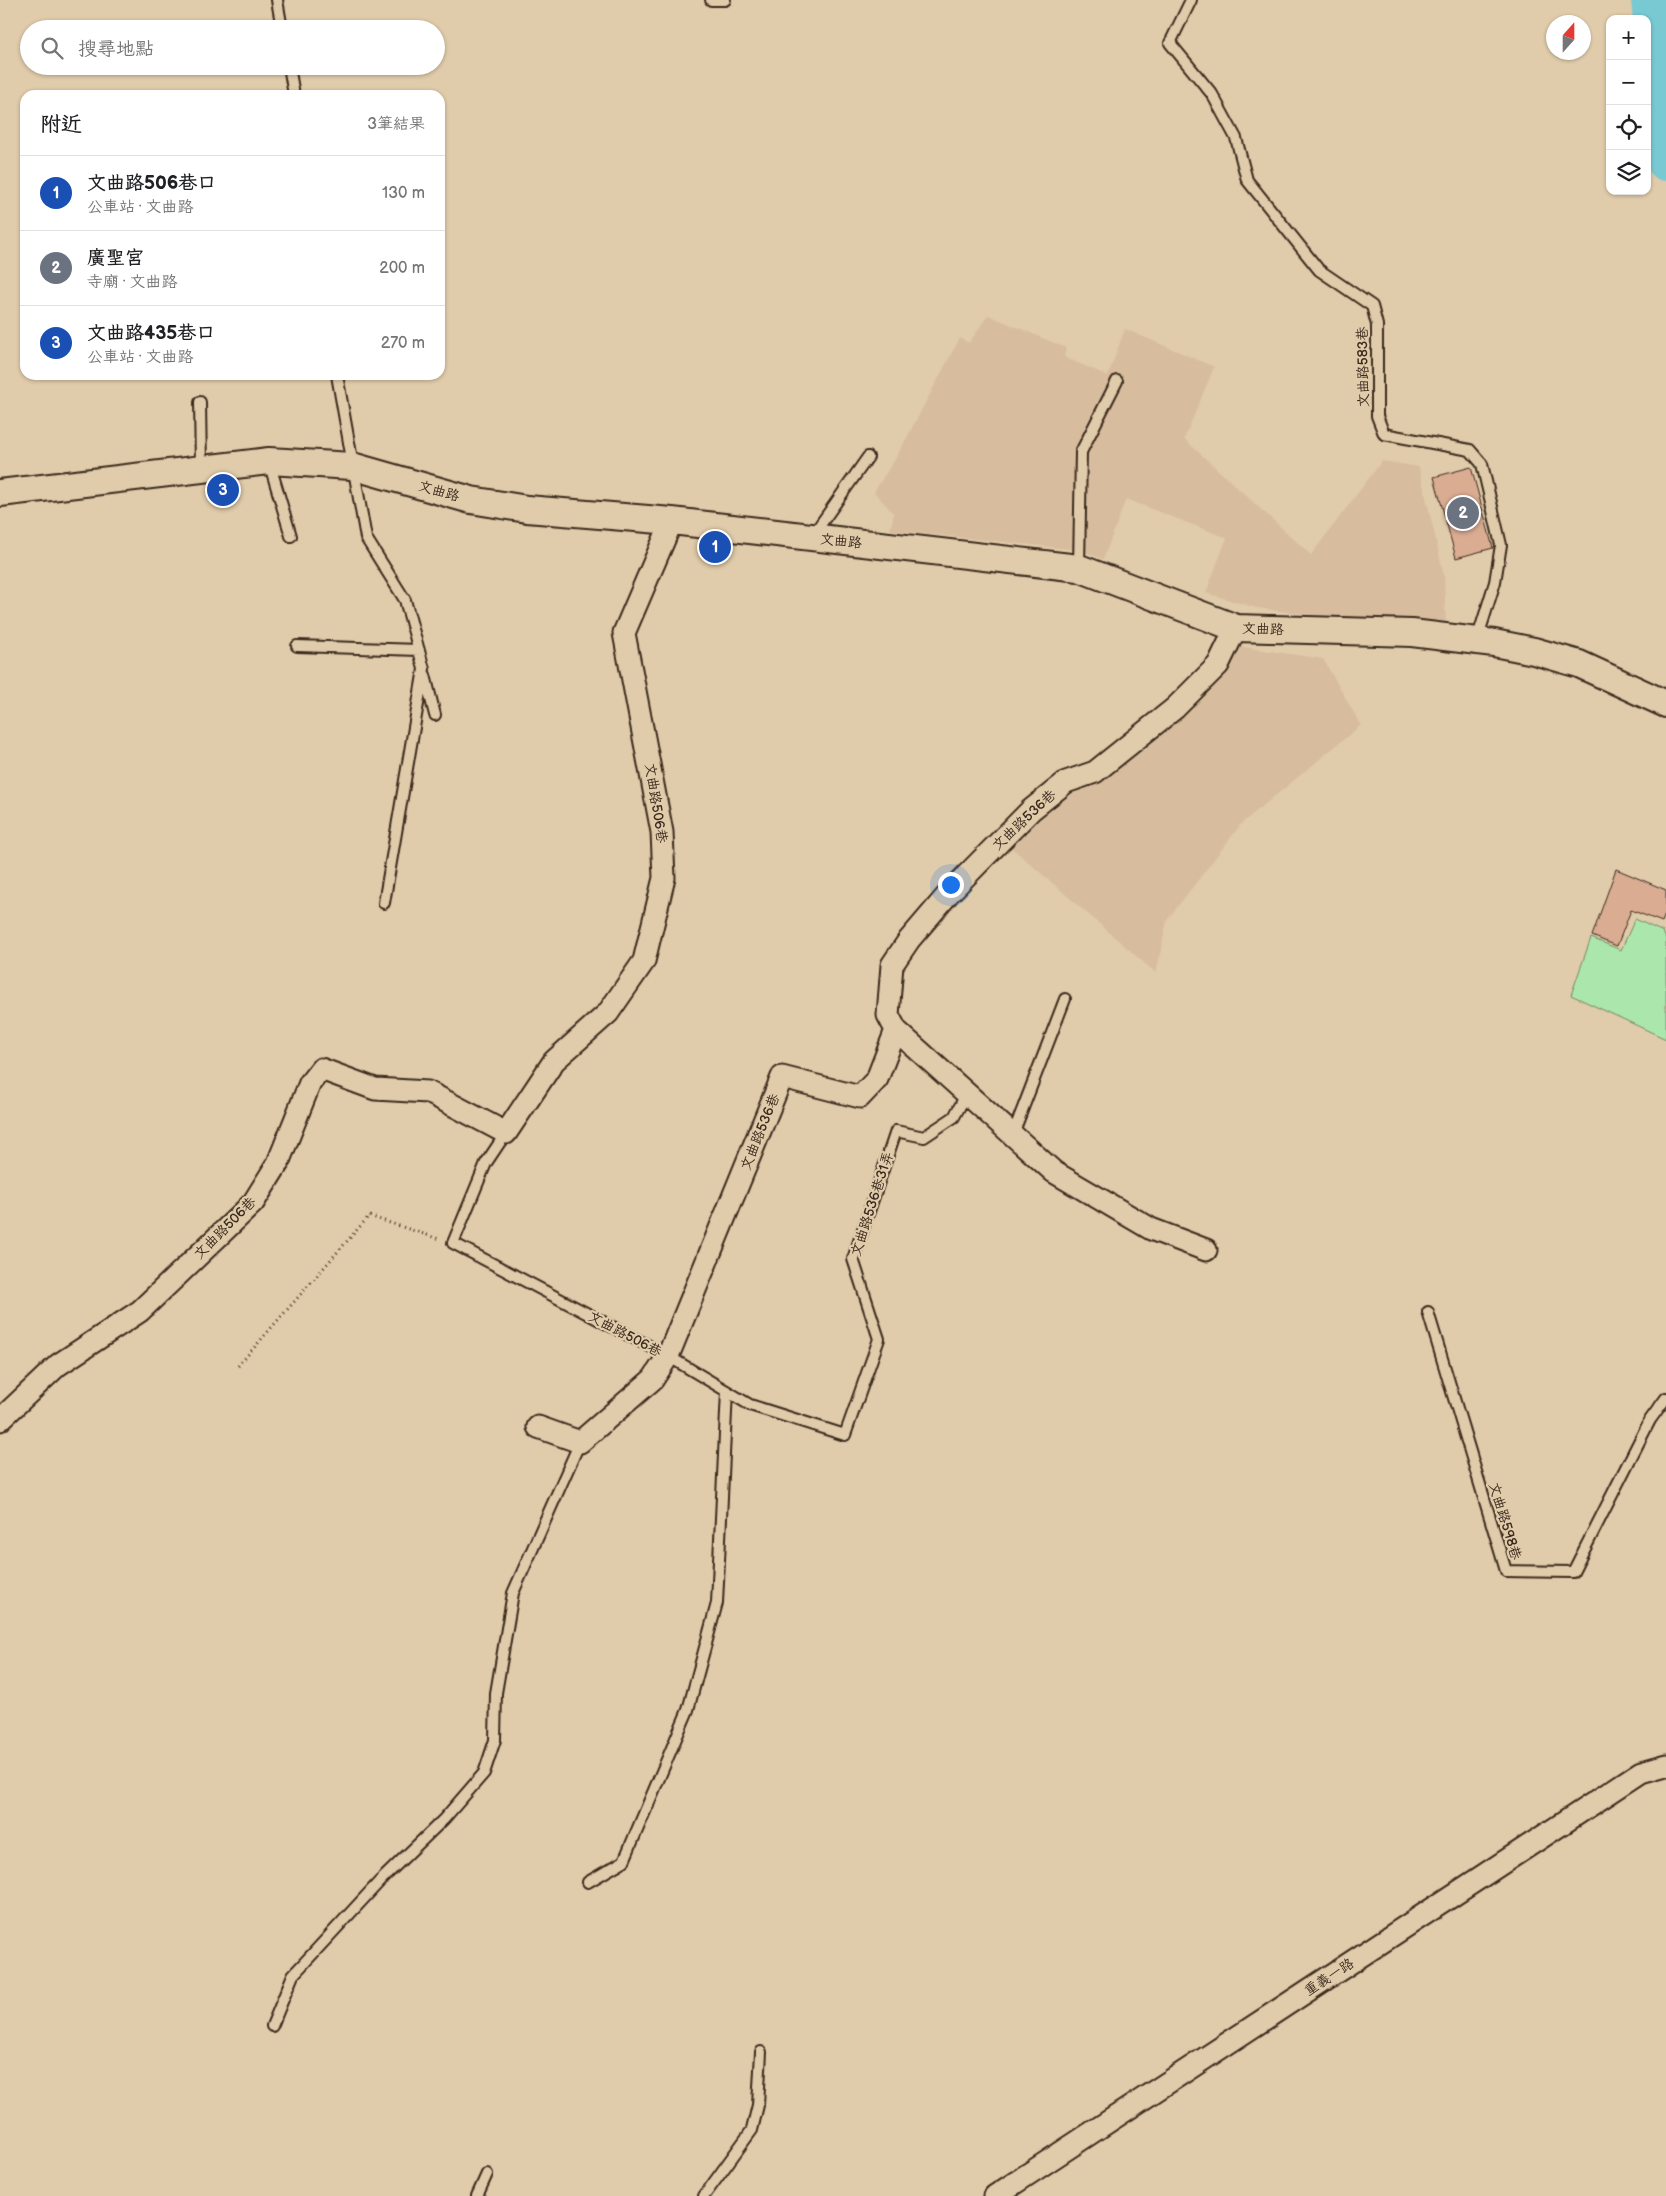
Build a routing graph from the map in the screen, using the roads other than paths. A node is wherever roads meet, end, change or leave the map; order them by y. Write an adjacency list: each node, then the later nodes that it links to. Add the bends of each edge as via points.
1 (277, 0): 5 (lane)
2 (712, 0): 3 (lane)
3 (725, 0)
4 (1191, 0): 21 (lane, 文曲路583巷, via 1170,43 1212,94 1236,138 1247,180 1319,270 1372,306 1377,325 1377,416 1384,434 1470,450 1482,464 1501,545 1495,582)
5 (280, 20)
6 (291, 75): 7 (lane)
7 (293, 90)
8 (338, 380): 13 (lane)
9 (1117, 381): 19 (lane, via 1081,452)
10 (200, 402): 14 (lane)
11 (868, 457): 18 (lane)
12 (269, 461): 13 (street, 文曲路); 14 (street, 文曲路); 17 (lane)
13 (352, 466): 16 (street, 文曲路, via 480,501 527,509); 23 (lane, via 366,538 405,600)
14 (201, 468): 15 (street, 文曲路)
15 (0, 493)
16 (672, 521): 18 (street, 文曲路); 31 (street, 文曲路506巷, via 624,633 662,832 664,878 644,961 608,1013 554,1061)
17 (290, 536)
18 (811, 538): 19 (street, 文曲路)
19 (1079, 568): 20 (street, 文曲路)
20 (1236, 628): 21 (street, 文曲路, via 1412,633); 29 (street, 文曲路536巷, via 1218,664 1175,708 1095,772 1066,782 1031,810 950,892 909,940 892,965 888,1015)
21 (1476, 641): 25 (street, 文曲路, via 1534,651 1579,664)
22 (297, 646): 23 (lane)
23 (419, 650): 24 (lane)
24 (424, 669): 26 (lane); 27 (lane)
25 (1666, 704)
26 (435, 715)
27 (384, 903)
28 (1065, 999): 32 (lane)
29 (896, 1030): 30 (street); 35 (street, 文曲路536巷, via 877,1079 860,1097 782,1077)
30 (967, 1093): 32 (street); 36 (lane, 文曲路536巷31弄, via 954,1117 924,1137 896,1131 853,1260 879,1339 845,1435 750,1405)
31 (506, 1133): 35 (lane, 文曲路506巷, via 486,1163 453,1243); 38 (street, 文曲路506巷, via 428,1092 374,1089 321,1069 310,1083 278,1163 253,1203 140,1311 58,1365)
32 (1013, 1134): 33 (street, via 1054,1172 1151,1229)
33 (1206, 1250)
34 (1428, 1312): 37 (lane, 文曲路598巷, via 1506,1572 1573,1572 1650,1420)
35 (668, 1356): 36 (lane, 文曲路536巷31弄); 40 (street, 文曲路536巷, via 654,1379)
36 (727, 1391): 42 (lane, via 717,1603 690,1702 624,1861)
37 (1666, 1398)
38 (0, 1420)
39 (538, 1427): 40 (street)
40 (580, 1442): 43 (lane, via 513,1593 496,1693 495,1740 484,1773 444,1819 380,1881 293,1975)
41 (1666, 1765): 48 (street, 重義一路, via 1641,1772)
42 (588, 1882)
43 (272, 2026)
44 (761, 2052): 47 (lane, via 758,2105 752,2130)
45 (487, 2174): 46 (lane)
46 (477, 2196)
47 (704, 2196)
48 (995, 2196)

